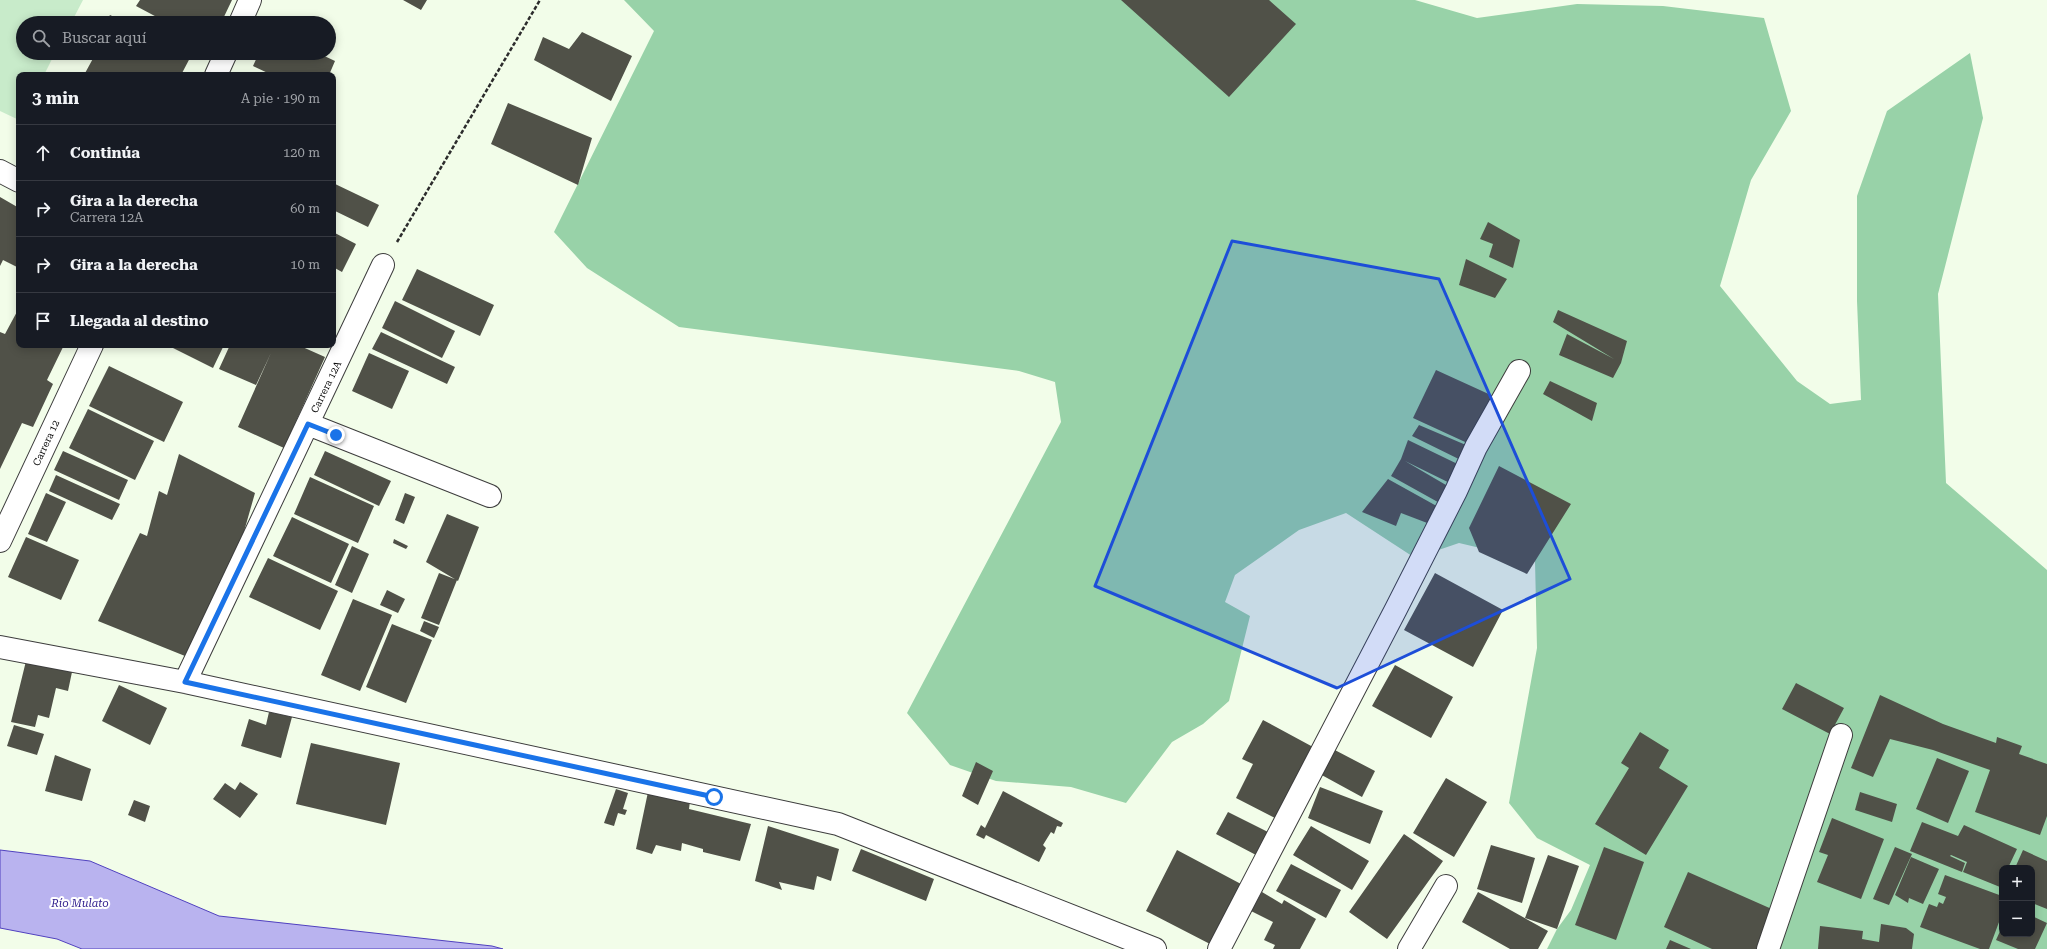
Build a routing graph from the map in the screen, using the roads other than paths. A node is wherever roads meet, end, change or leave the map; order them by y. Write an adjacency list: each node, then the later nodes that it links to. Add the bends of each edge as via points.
1 (250, 0): 2 (street)
2 (243, 16)
3 (223, 60): 4 (street)
4 (217, 72)
5 (0, 171): 6 (street)
6 (16, 179)
7 (383, 265): 10 (street, Carrera 12A)
8 (91, 348): 12 (street, Carrera 12)
9 (1519, 370): 18 (street, via 1476,447 1396,609)
10 (308, 424): 11 (street); 14 (street, Carrera 12A)
11 (490, 496)
12 (0, 541)
13 (0, 647): 14 (street)
14 (185, 682): 17 (street, via 838,824)
15 (1841, 735): 20 (street)
16 (1446, 886): 19 (street)
17 (1155, 949)
18 (1220, 949)
19 (1409, 949)
20 (1768, 949)

